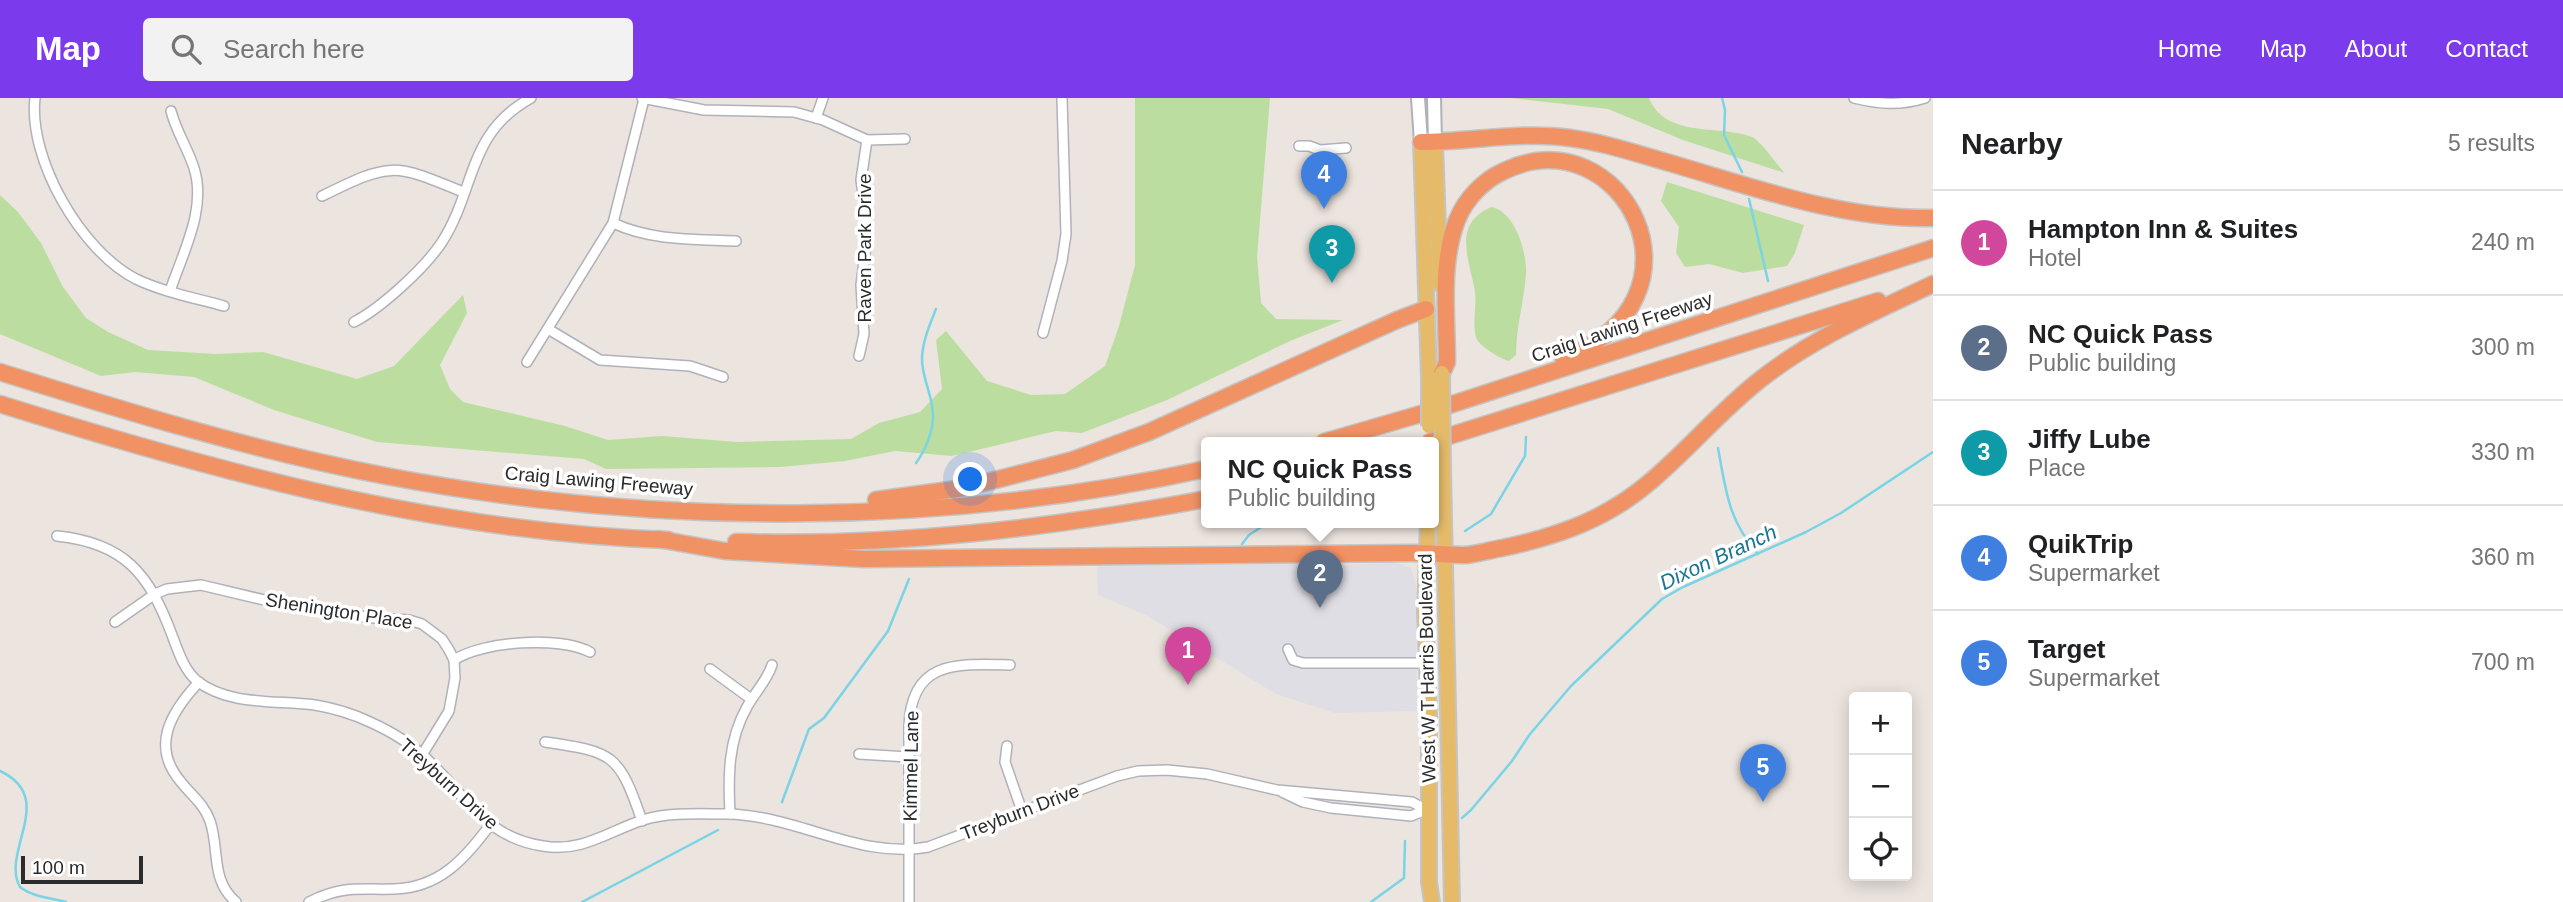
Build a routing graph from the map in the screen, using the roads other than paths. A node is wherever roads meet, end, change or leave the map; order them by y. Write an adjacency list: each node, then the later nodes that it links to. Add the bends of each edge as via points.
1 (35, 98): 24 (street, via 39,148 77,225 118,267)
2 (531, 98): 17 (street, via 488,135)
3 (643, 98): 11 (street, via 704,110 793,112); 20 (street)
4 (823, 98): 11 (street)
5 (1062, 98): 29 (street, via 1066,234)
6 (1418, 98): 14 (main road, West W T Harris Boulevard)
7 (1434, 98): 14 (main road, West W T Harris Boulevard)
8 (1854, 98): 9 (street, via 1886,104)
9 (1925, 98)
10 (171, 111): 24 (street, via 193,166 198,196)
11 (816, 118): 13 (street)
12 (905, 139): 13 (street)
13 (867, 140): 30 (street, Raven Park Drive, via 861,180 868,230)
14 (1428, 142): 19 (highway, via 1511,134 1570,138 1863,214); 26 (main road, West W T Harris Boulevard); 33 (main road, West W T Harris Boulevard)
15 (1304, 146): 16 (street)
16 (1346, 148)
17 (463, 192): 18 (street, via 414,172 391,169); 27 (street, via 436,250 386,302)
18 (322, 195)
19 (1933, 218)
20 (612, 223): 21 (street, via 657,237); 28 (street)
21 (736, 241)
22 (1933, 248): 35 (highway, Craig Lawing Freeway)
23 (1933, 283): 37 (highway); 47 (highway, via 1826,335 1781,363 1653,480 1606,513 1579,527 1521,544 1467,555)
24 (170, 291): 25 (street)
25 (224, 306)
26 (1426, 309): 33 (main road, West W T Harris Boulevard); 42 (highway, via 1149,432 1073,460 964,488)
27 (354, 322)
28 (548, 329): 31 (street); 34 (street, via 600,360 690,366)
29 (1043, 333)
30 (859, 356)
31 (527, 362)
32 (0, 372): 42 (highway, Craig Lawing Freeway, via 187,429 387,477 592,505)
33 (1435, 375): 35 (highway, via 1447,362 1448,261 1463,208 1483,184 1509,168 1565,162 1601,177 1631,208 1643,239 1641,284 1630,308 1610,332 1579,352 1537,368); 37 (main road, West W T Harris Boulevard, bridge)
34 (723, 377)
35 (1524, 381): 38 (highway, Craig Lawing Freeway)
36 (0, 404): 45 (highway, via 202,464 356,501 516,527)
37 (1433, 433)
38 (1341, 437)
39 (1439, 455): 47 (main road, West W T Harris Boulevard, bridge)
40 (1201, 471): 42 (highway, Craig Lawing Freeway, via 986,503)
41 (1201, 500): 45 (highway, via 971,534 825,542)
42 (762, 512)
43 (1428, 528): 46 (main road, West W T Harris Boulevard)
44 (57, 536): 48 (street, via 93,542 118,555)
45 (658, 539): 46 (highway, via 725,551 864,559)
46 (1426, 553): 47 (highway); 53 (main road, West W T Harris Boulevard)
47 (1444, 553): 70 (main road, West W T Harris Boulevard)
48 (155, 594): 49 (street, Shenington Place); 52 (street, Shenington Place, via 182,585 201,585 294,607 409,620 433,630); 57 (street, via 180,656)
49 (114, 622)
50 (1288, 649): 53 (street, via 1293,660 1303,663)
51 (590, 652): 52 (street, via 570,645 524,644 477,651)
52 (454, 660): 62 (street, via 449,711)
53 (1427, 663): 64 (main road, West W T Harris Boulevard)
54 (772, 665): 58 (street)
55 (1010, 665): 63 (street, Kimmel Lane, via 957,664 928,678 913,699)
56 (710, 669): 58 (street)
57 (199, 682): 62 (street, Treyburn Drive, via 231,696 314,705 352,715); 71 (street, via 169,723 167,758 174,775 205,809 219,879)
58 (751, 699): 66 (street, via 731,747)
59 (545, 742): 67 (street, via 593,749 609,757 627,778)
60 (1007, 746): 65 (street, via 1005,762)
61 (859, 754): 63 (street)
62 (422, 755): 68 (street, Treyburn Drive)
63 (908, 757): 69 (street, Kimmel Lane)
64 (1427, 809): 65 (street, Treyburn Drive, via 1410,816 1331,808 1277,790 1167,770 1117,776); 70 (main road, via 1438,824 1438,860); 74 (main road, West W T Harris Boulevard)
65 (1022, 811): 69 (street, Treyburn Drive)
66 (730, 814): 67 (street, Treyburn Drive); 69 (street, Treyburn Drive, via 795,824 860,845)
67 (642, 821): 68 (street, Treyburn Drive, via 594,841 558,848 519,840)
68 (490, 825): 72 (street, via 453,869 429,883 394,889 340,889)
69 (909, 850): 73 (street, Kimmel Lane)
70 (1452, 895)
71 (236, 902)
72 (309, 902)
73 (909, 902)
74 (1432, 902)

